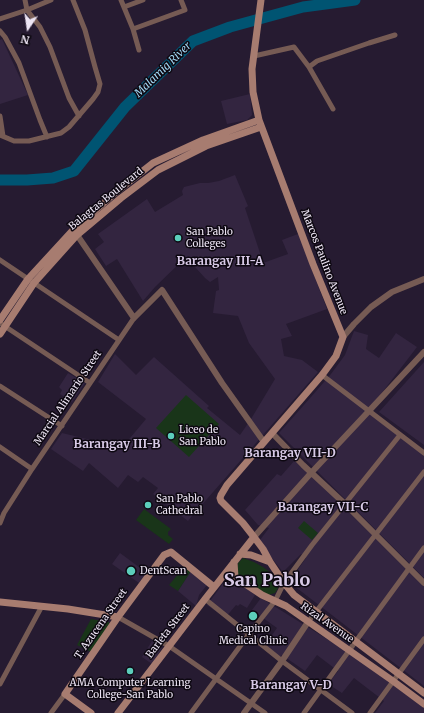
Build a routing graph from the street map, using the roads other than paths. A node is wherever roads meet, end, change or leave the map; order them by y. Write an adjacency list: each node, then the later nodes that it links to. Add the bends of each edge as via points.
1 (24, 0): 9 (street)
2 (51, 0): 9 (street)
3 (73, 0): 19 (street, via 85,30 100,84 98,92)
4 (121, 0): 8 (street)
5 (143, 0): 8 (street)
6 (181, 0): 11 (street, via 185,10)
7 (261, 0): 15 (main road, Marcos Paulino Avenue)
8 (124, 7): 11 (street)
9 (27, 10): 10 (street); 19 (street, via 40,27 50,47 69,98)
10 (0, 19)
11 (132, 29): 14 (street)
12 (0, 31): 22 (street, via 19,63)
13 (395, 35): 16 (street)
14 (139, 50)
15 (254, 56): 16 (street, via 294,47); 20 (main road, Marcos Paulino Avenue, via 253,92)
16 (309, 67): 17 (street)
17 (333, 109)
18 (0, 116): 21 (street)
19 (79, 116): 22 (street, via 61,133)
20 (260, 124): 23 (main road, Balagtas Boulevard); 35 (main road, Marcos Paulino Avenue)
21 (2, 136): 22 (street, via 14,141)
22 (47, 137)
23 (205, 143): 24 (main road, Balagtas Boulevard); 25 (main road, Balagtas Boulevard)
24 (153, 164): 25 (main road); 26 (main road, Balagtas Boulevard)
25 (158, 170): 27 (main road, Balagtas Boulevard)
26 (116, 192): 27 (main road); 28 (main road, Balagtas Boulevard)
27 (121, 198): 28 (main road, Balagtas Boulevard)
28 (75, 232): 31 (main road, Balagtas Boulevard); 32 (street)
29 (0, 260): 31 (street)
30 (424, 279): 35 (street, via 392,292 370,307)
31 (31, 281): 33 (main road, Balagtas Boulevard); 36 (street)
32 (134, 318): 36 (street, Marcial Alimario Street); 45 (street, Marcial Alimario Street, via 162,290)
33 (2, 323): 34 (main road, Balagtas Boulevard); 39 (street)
34 (0, 334)
35 (343, 338): 38 (main road, via 336,356)
36 (119, 340): 39 (street, Marcial Alimario Street)
37 (424, 352): 41 (street)
38 (322, 375): 41 (street); 43 (main road)
39 (90, 383): 42 (street, Marcial Alimario Street)
40 (0, 386): 42 (street)
41 (369, 411): 44 (street); 49 (street)
42 (62, 426): 48 (street, Marcial Alimario Street)
43 (272, 433): 45 (main road); 49 (street)
44 (400, 435): 47 (street); 51 (street)
45 (264, 442): 55 (main road, Rizal Avenue, via 220,495 221,502)
46 (0, 447): 48 (street)
47 (424, 453)
48 (32, 469): 52 (street, Marcial Alimario Street)
49 (311, 472): 51 (street); 55 (street)
50 (424, 472): 54 (street)
51 (345, 504): 54 (street); 63 (street)
52 (2, 512): 53 (street, Marcial Alimario Street)
53 (0, 523)
54 (376, 535): 60 (street); 70 (street)
55 (254, 537): 57 (main road); 59 (main road, Rizal Avenue)
56 (424, 548): 60 (street)
57 (240, 554): 58 (main road); 59 (main road)
58 (234, 562): 61 (main road, Barleta Street); 62 (main road)
59 (270, 562): 63 (main road, Rizal Avenue)
60 (409, 568): 64 (street); 75 (street)
61 (226, 571): 62 (main road, Rizal Avenue); 65 (main road, Barleta Street)
62 (235, 577): 67 (main road, Rizal Avenue)
63 (284, 583): 67 (street); 70 (main road, Rizal Avenue, via 294,595)
64 (424, 583)
65 (214, 587): 66 (main road, Barleta Street); 71 (main road, T. Azucena Street, via 171,552 164,555)
66 (205, 599): 73 (street); 76 (main road, Barleta Street)
67 (276, 601): 72 (main road, Rizal Avenue); 73 (street)
68 (0, 602): 69 (main road)
69 (42, 606): 71 (main road); 82 (street)
70 (316, 611): 72 (street); 75 (main road, Rizal Avenue)
71 (118, 617): 76 (street); 85 (main road, T. Azucena Street)
72 (308, 622): 77 (main road, Rizal Avenue); 78 (street)
73 (249, 634): 78 (street); 80 (street)
74 (424, 639): 79 (street)
75 (356, 641): 77 (street); 79 (main road, Rizal Avenue)
76 (169, 646): 80 (street); 90 (main road, Barleta Street)
77 (349, 651): 81 (main road, Rizal Avenue); 83 (street)
78 (282, 661): 83 (street); 86 (street)
79 (398, 674): 81 (street); 84 (main road, Rizal Avenue)
80 (215, 679): 86 (street); 91 (street)
81 (393, 681): 87 (main road, Rizal Avenue); 96 (street)
82 (0, 684)
83 (321, 690): 94 (street); 95 (street)
84 (424, 692)
85 (65, 694): 88 (street, T. Azucena Street); 89 (main road)
86 (251, 704): 92 (street); 93 (street)
87 (424, 704)
88 (51, 713)
89 (91, 713)
90 (118, 713)
91 (191, 713)
92 (244, 713)
93 (265, 713)
94 (304, 713)
95 (352, 713)
96 (370, 713)

